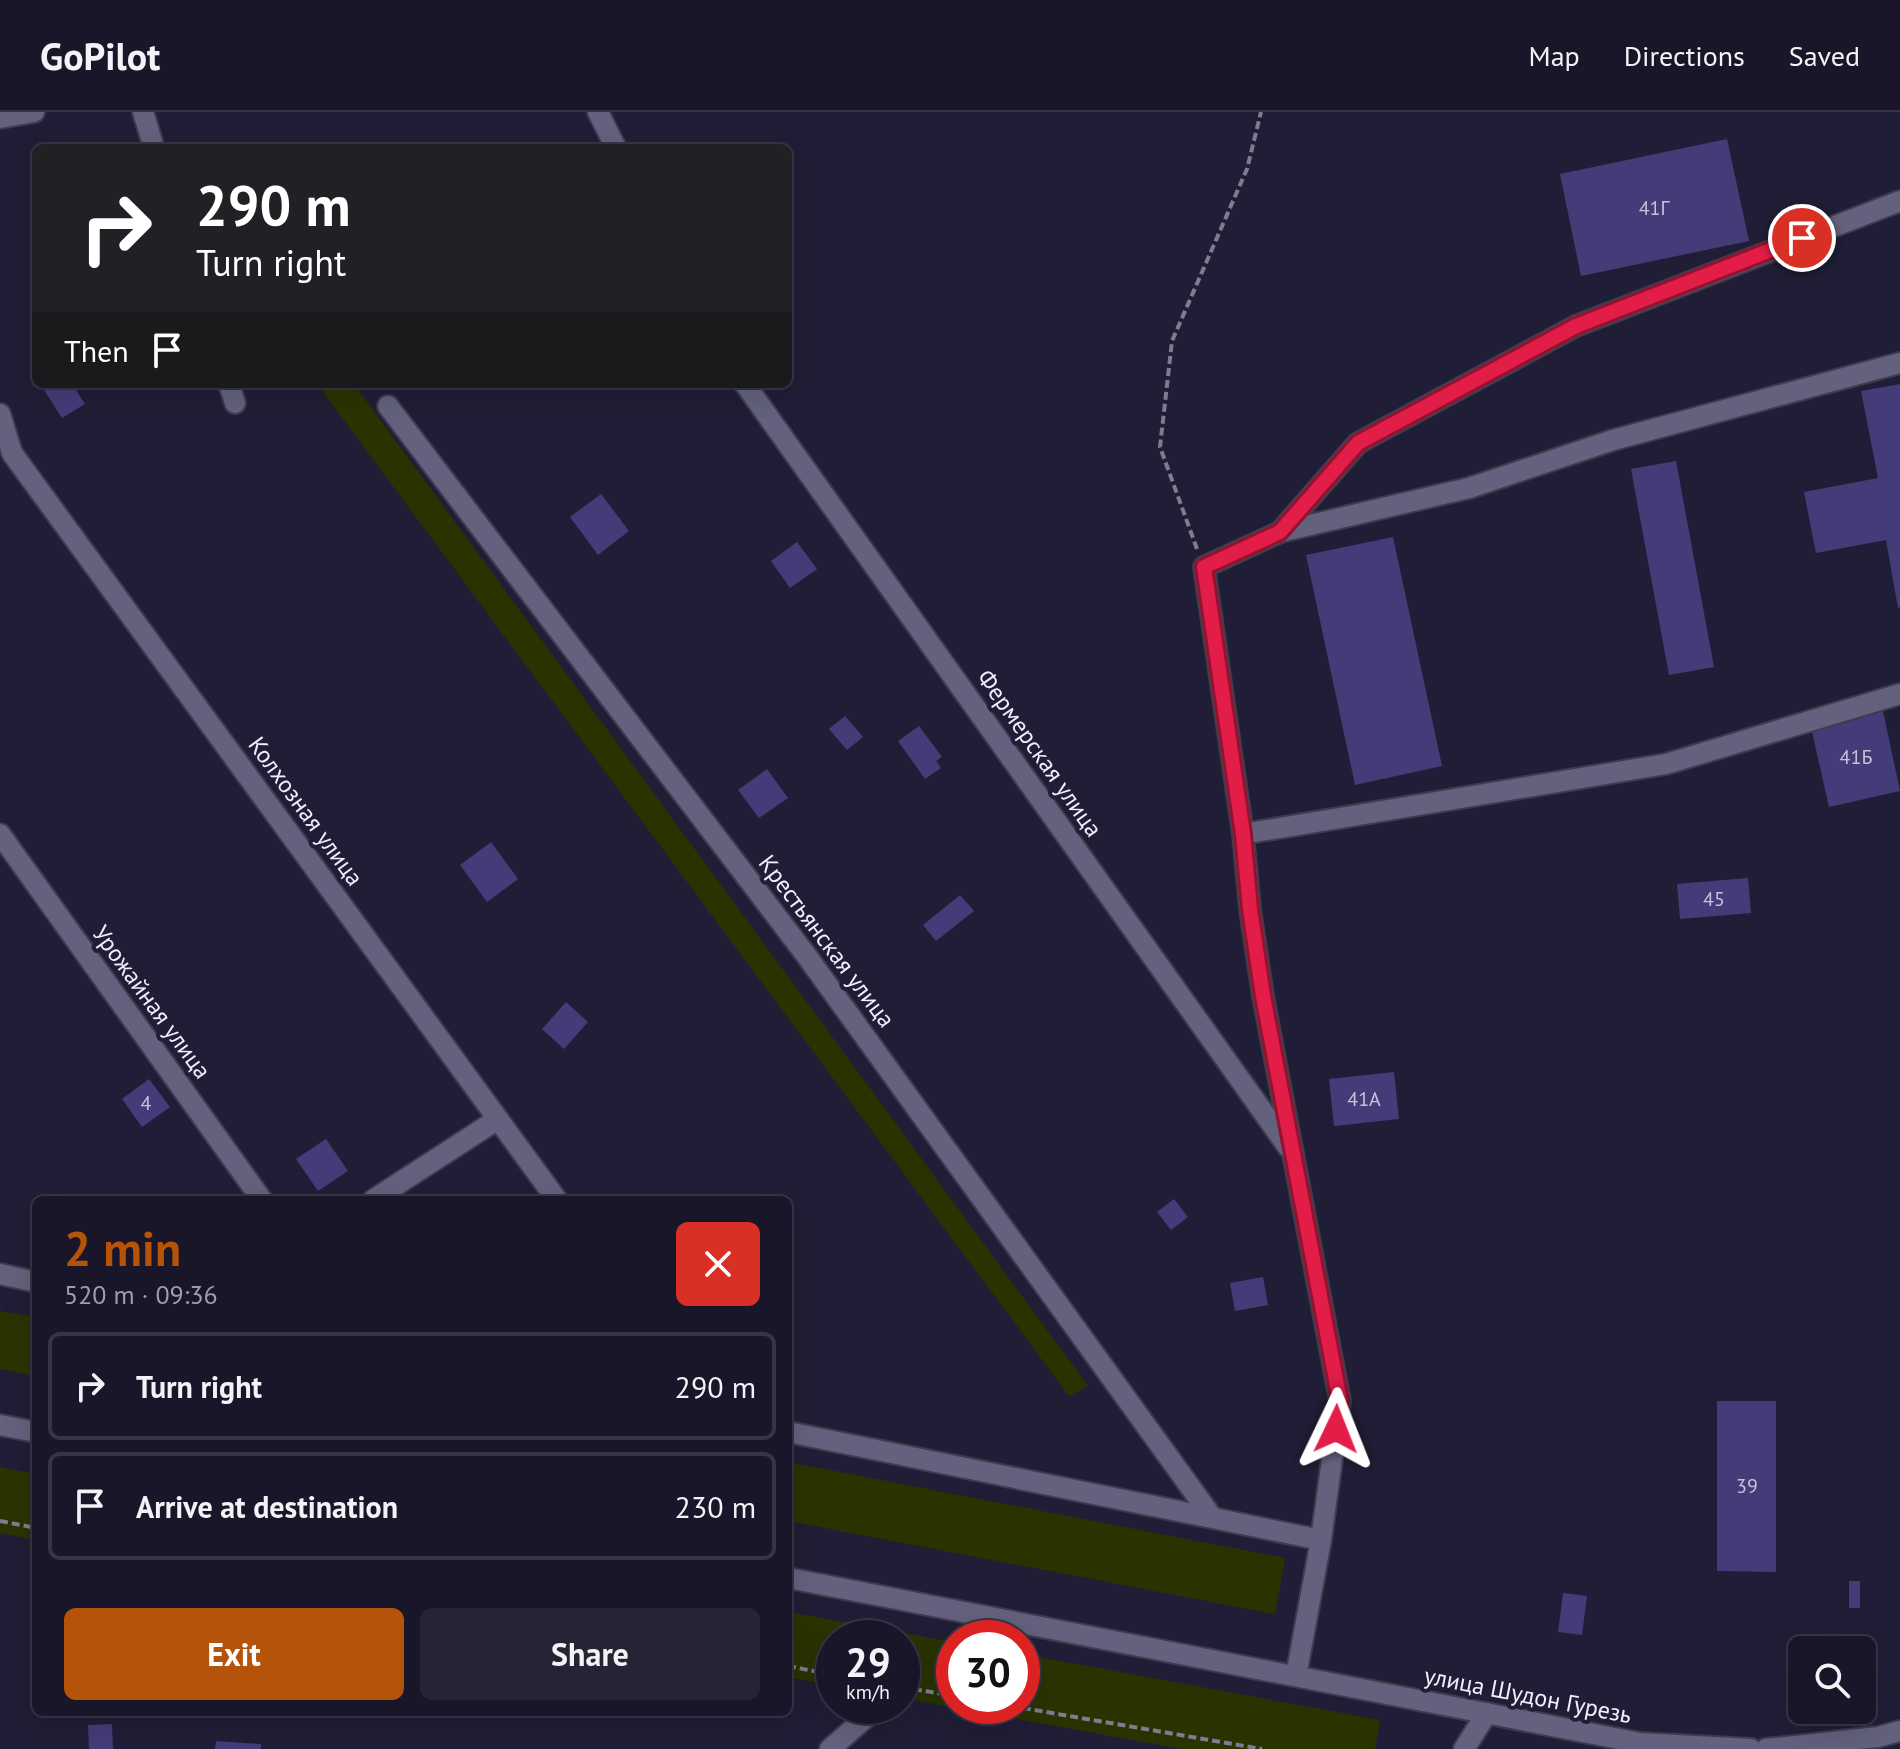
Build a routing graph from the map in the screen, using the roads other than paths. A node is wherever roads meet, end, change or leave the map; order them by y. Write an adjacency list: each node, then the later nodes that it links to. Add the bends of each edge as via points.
1 (34, 112): 4 (street)
2 (143, 112): 5 (street)
3 (598, 112): 6 (street)
4 (0, 118)
5 (153, 144)
6 (614, 144)
7 (1900, 201): 12 (street, via 1576,326 1358,443)
8 (1900, 363): 12 (street, via 1613,440 1469,488)
9 (748, 388): 17 (street, Фермерская улица)
10 (388, 406): 26 (street, Крестьянская улица, via 806,955)
11 (0, 414): 16 (street, Колхозная улица, via 12,453)
12 (1280, 532): 15 (street, via 1204,567)
13 (1900, 694): 15 (street, via 1666,764)
14 (0, 834): 18 (street, Урожайная улица)
15 (1243, 834): 17 (street, via 1263,996)
16 (498, 1119): 19 (street); 20 (street, Колхозная улица)
17 (1293, 1153): 27 (street, via 1340,1401)
18 (259, 1196)
19 (379, 1196)
20 (554, 1196)
21 (0, 1274): 22 (street)
22 (32, 1281)
23 (0, 1425): 24 (street)
24 (32, 1431)
25 (792, 1433): 26 (street)
26 (1212, 1517): 27 (street)
27 (1321, 1540): 29 (street)
28 (792, 1579): 29 (street, улица Шудон Гурезь)
29 (1296, 1676): 30 (street, улица Шудон Гурезь)
30 (1487, 1713): 34 (street); 35 (street, улица Шудон Гурезь, via 1640,1743)
31 (858, 1724): 33 (street)
32 (1900, 1731): 36 (street)
33 (830, 1749)
34 (1464, 1749)
35 (1751, 1749)
36 (1766, 1749)

